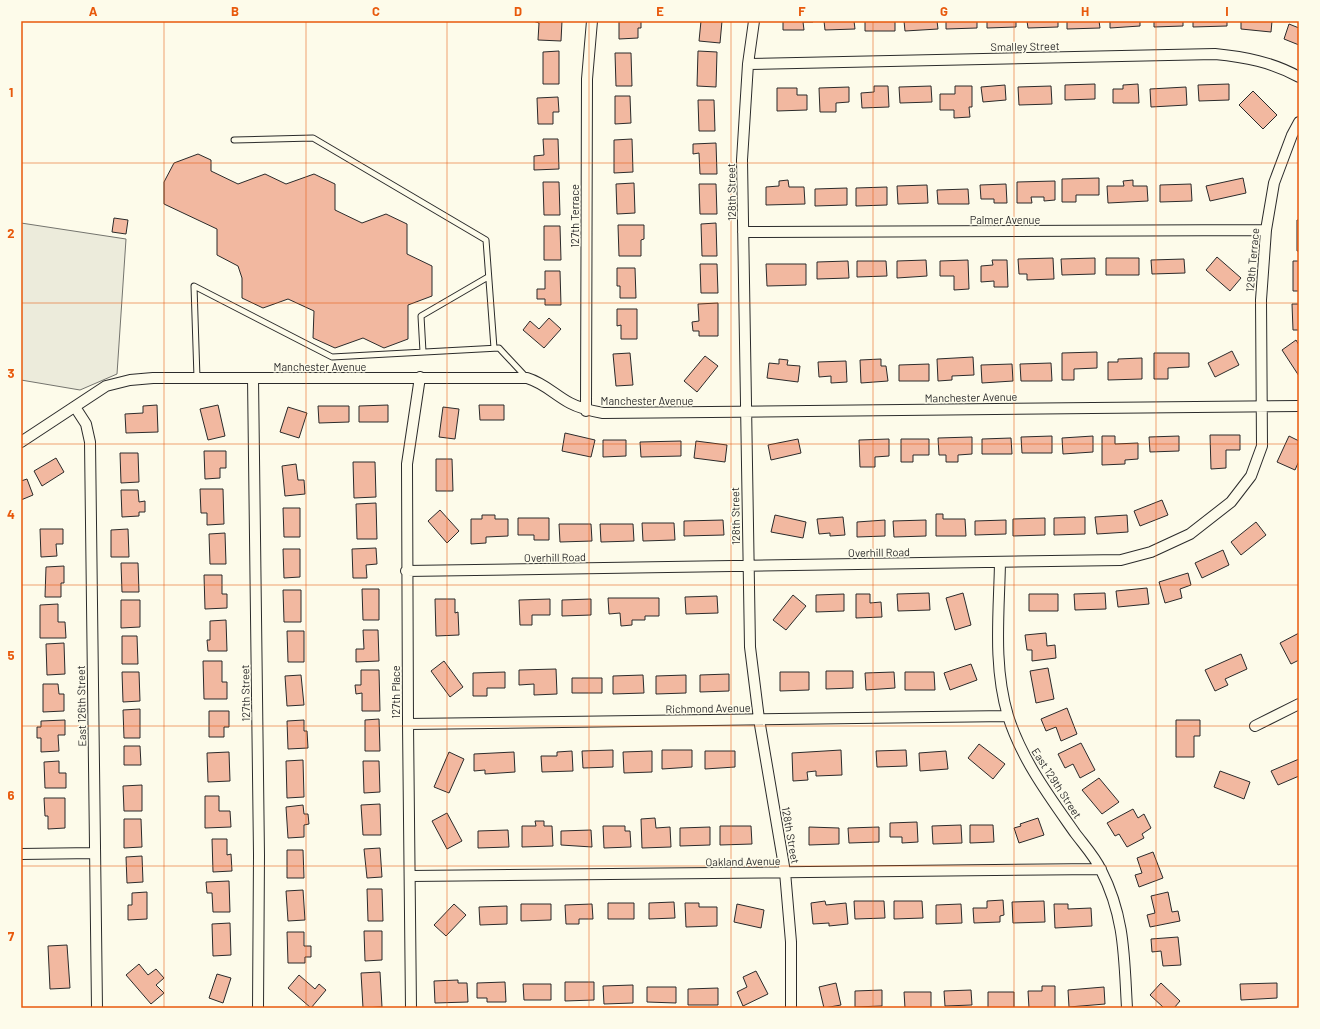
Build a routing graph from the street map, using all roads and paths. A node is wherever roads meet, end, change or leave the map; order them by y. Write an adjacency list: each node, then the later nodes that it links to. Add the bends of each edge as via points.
1 (592, 21): 19 (street, 127th Terrace, via 587,79)
2 (754, 21): 3 (street, 128th Street)
3 (748, 64): 4 (street, Smalley Street, via 1215,54 1242,56 1269,63); 8 (street, 128th Street, via 742,160)
4 (1299, 77)
5 (1299, 122): 7 (street, 129th Terrace, via 1274,183)
6 (234, 140): 9 (lane, via 314,138 486,240)
7 (1266, 230): 8 (street, Palmer Avenue); 16 (street, 129th Terrace, via 1261,300)
8 (743, 232): 20 (street, 128th Street)
9 (488, 277): 10 (lane); 11 (lane, via 421,316)
10 (494, 348): 11 (lane); 15 (lane, via 499,348)
11 (423, 352): 13 (lane, via 332,357 194,286)
12 (420, 377): 14 (street, Manchester Avenue); 15 (street, Manchester Avenue); 24 (street, 127th Place, via 407,464)
13 (197, 378): 14 (street, Manchester Avenue); 18 (street, Manchester Avenue, via 130,380 106,386)
14 (253, 378): 36 (street, 127th Street, via 259,855)
15 (527, 378): 19 (street, Manchester Avenue, via 538,381)
16 (1262, 406): 17 (street, Manchester Avenue); 20 (street, Manchester Avenue); 22 (street, Overhill Road, via 1262,446 1251,476 1231,502 1190,534 1151,552 1121,560)
17 (1299, 406)
18 (75, 407): 21 (street, Manchester Avenue); 30 (street, East 126th Street, via 86,424 90,442)
19 (586, 410): 20 (street, Manchester Avenue, via 603,413)
20 (745, 412): 23 (street, 128th Street)
21 (21, 442)
22 (1000, 563): 23 (street, Overhill Road); 26 (street, East 129th Street, via 998,657)
23 (747, 566): 24 (street, Overhill Road); 27 (street, 128th Street, via 750,647)
24 (406, 571): 28 (street, 127th Place)
25 (1299, 704): 29 (street)
26 (1008, 716): 27 (street, Richmond Avenue); 32 (street, East 129th Street, via 1019,746 1038,780)
27 (759, 719): 28 (street, Richmond Avenue); 33 (street, 128th Street)
28 (408, 724): 34 (street, 127th Place)
29 (1255, 726)
30 (95, 853): 31 (street); 35 (street, East 126th Street)
31 (21, 854)
32 (1101, 869): 33 (street, Oakland Avenue); 39 (street, East 129th Street, via 1115,902 1123,931)
33 (785, 872): 34 (street, Oakland Avenue); 38 (street, 128th Street, via 791,942)
34 (410, 876): 37 (street, 127th Place)
35 (97, 1008)
36 (258, 1008)
37 (412, 1008)
38 (791, 1008)
39 (1128, 1008)

